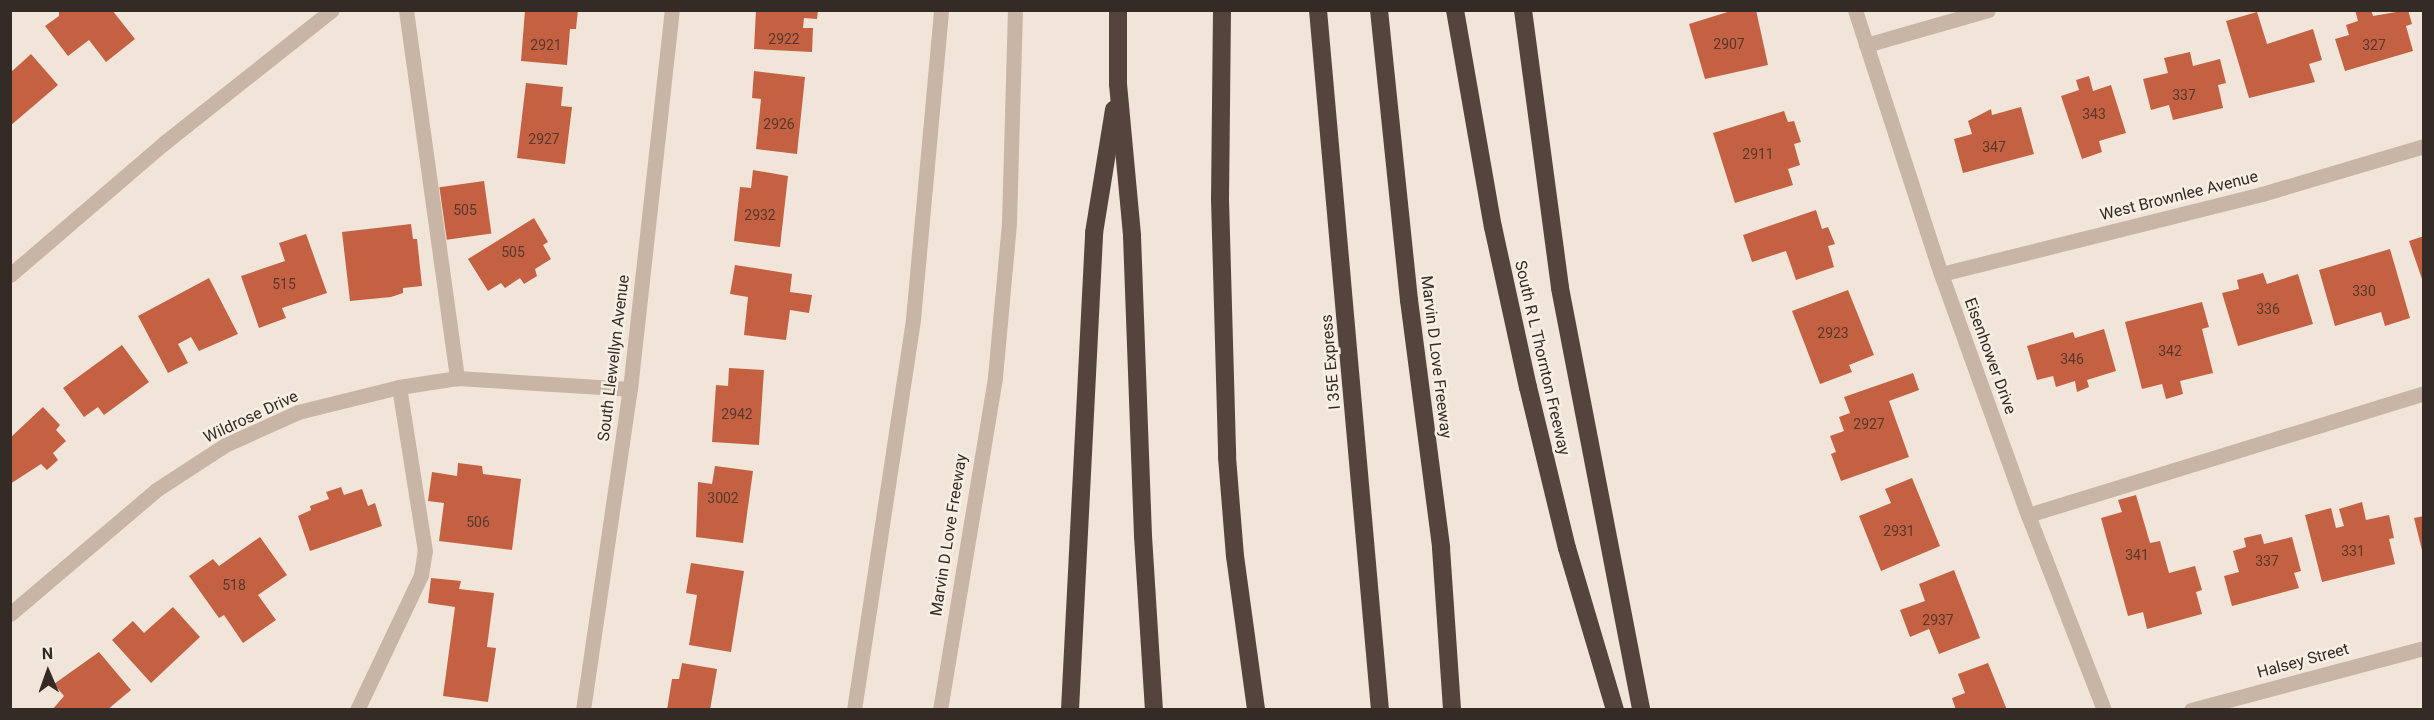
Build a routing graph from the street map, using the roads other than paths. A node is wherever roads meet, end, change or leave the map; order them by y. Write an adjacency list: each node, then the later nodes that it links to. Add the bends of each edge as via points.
1 (332, 10): 18 (street, via 164,143)
2 (406, 10): 19 (street)
3 (672, 10): 21 (street, South Llewellyn Avenue)
4 (941, 10): 28 (street, via 913,319)
5 (1015, 10): 29 (street, Marvin D Love Freeway, via 1009,223 995,377)
6 (1118, 10): 15 (highway)
7 (1222, 10): 32 (highway, via 1220,199 1226,436 1235,556)
8 (1318, 10): 33 (highway, I 35E Express)
9 (1379, 10): 34 (highway, Marvin D Love Freeway, via 1409,300 1441,548)
10 (1455, 10): 35 (highway, South R L Thornton Freeway, via 1493,228 1528,387 1567,548)
11 (1523, 10): 36 (highway, via 1560,288)
12 (1855, 10): 14 (street, Eisenhower Drive)
13 (1988, 10): 14 (street)
14 (1866, 45): 17 (street, Eisenhower Drive)
15 (1118, 84): 30 (highway, via 1094,233); 31 (highway, via 1132,236)
16 (2424, 146): 17 (street, West Brownlee Avenue, via 2262,194)
17 (1941, 274): 23 (street, Eisenhower Drive)
18 (10, 275)
19 (457, 378): 20 (street, Wildrose Drive); 21 (street, Wildrose Drive)
20 (399, 387): 24 (street, Wildrose Drive, via 298,412 225,445 156,490); 26 (street, via 425,551 421,575)
21 (630, 389): 27 (street, South Llewellyn Avenue)
22 (2424, 393): 23 (street)
23 (2028, 515): 37 (street, Eisenhower Drive)
24 (10, 614)
25 (2424, 648): 38 (street, Halsey Street)
26 (357, 710)
27 (583, 710)
28 (854, 710)
29 (940, 710)
30 (1070, 710)
31 (1154, 710)
32 (1256, 710)
33 (1380, 710)
34 (1452, 710)
35 (1615, 710)
36 (1641, 710)
37 (2104, 710)
38 (2191, 710)

